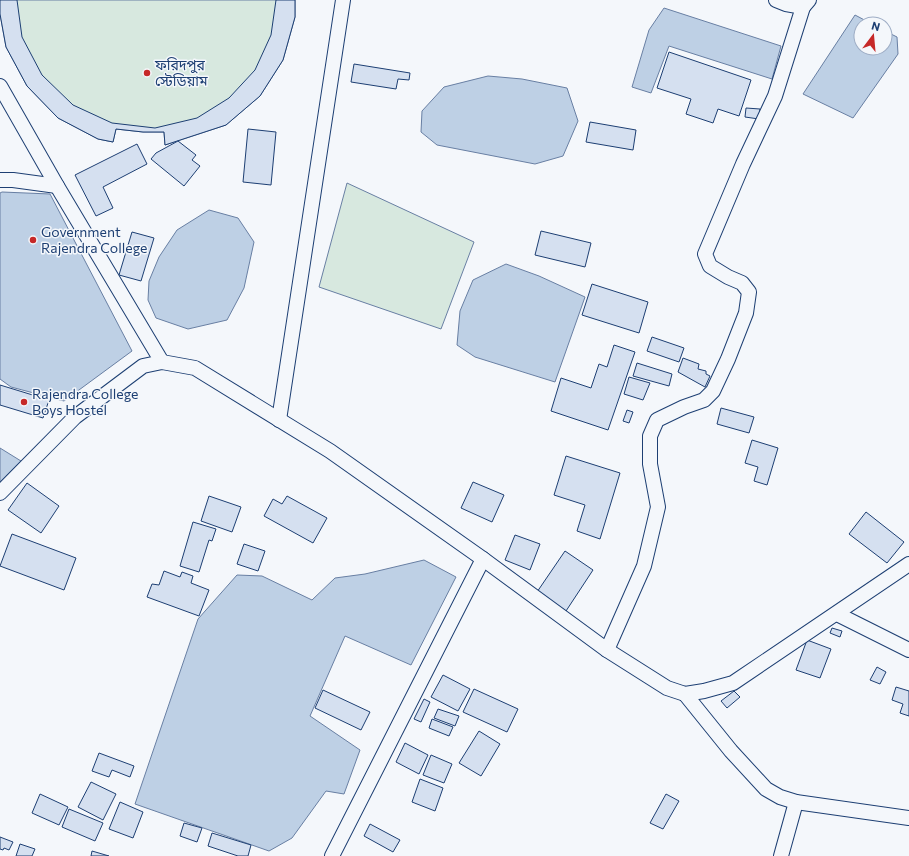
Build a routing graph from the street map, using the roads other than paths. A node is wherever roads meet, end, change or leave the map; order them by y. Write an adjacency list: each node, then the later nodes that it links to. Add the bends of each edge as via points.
1 (343, 0): 8 (street)
2 (776, 0): 3 (street, via 786,4)
3 (806, 3): 13 (street, via 775,96 705,254 710,266 742,283 749,292 746,313 713,391 704,400 657,420 650,436 650,464 658,507 644,566)
4 (0, 86): 6 (street)
5 (0, 180): 6 (street)
6 (57, 186): 7 (street)
7 (162, 362): 8 (street, via 195,368); 9 (street, via 143,366 75,417)
8 (279, 420): 10 (street, via 330,450)
9 (0, 493)
10 (483, 559): 13 (street); 18 (street)
11 (909, 564): 12 (street)
12 (837, 614): 14 (street); 15 (street, via 733,683)
13 (607, 650): 15 (street, via 667,688)
14 (909, 650)
15 (685, 694): 16 (street, via 766,789)
16 (796, 802): 17 (street); 19 (street)
17 (909, 818)
18 (332, 856)
19 (781, 856)

